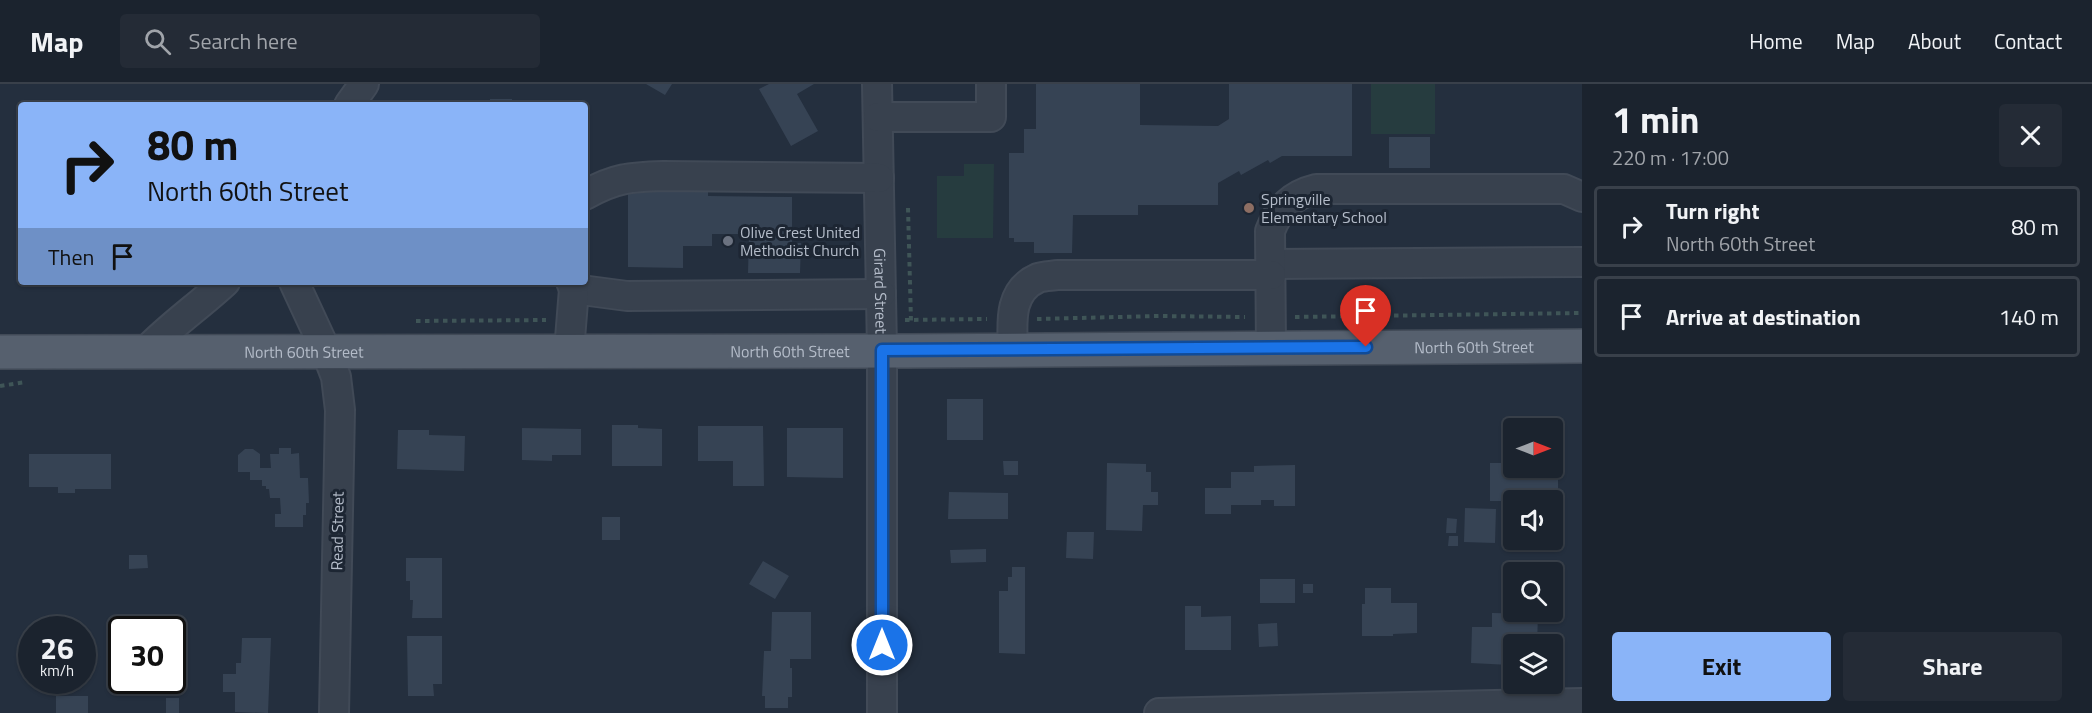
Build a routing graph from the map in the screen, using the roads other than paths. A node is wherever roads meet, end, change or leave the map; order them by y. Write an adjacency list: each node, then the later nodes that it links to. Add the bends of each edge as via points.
1 (364, 84): 4 (street)
2 (877, 84): 5 (street, Girard Street)
3 (992, 84): 5 (street, via 992,117)
4 (352, 102)
5 (878, 117): 6 (street, Girard Street)
6 (879, 178): 7 (street, via 628,177 604,183); 14 (street, Girard Street)
7 (588, 193)
8 (1582, 197): 10 (street, via 1564,189 1303,192 1277,214 1270,231)
9 (1582, 262): 10 (street)
10 (1272, 270): 15 (street); 16 (street, via 1057,274 1038,278 1016,299)
11 (222, 285): 19 (street)
12 (295, 285): 20 (street, Read Street)
13 (572, 286): 14 (street, via 627,296); 21 (street)
14 (881, 294): 18 (street, Girard Street)
15 (1271, 332): 16 (main road, North 60th Street); 17 (main road, North 60th Street)
16 (1013, 335): 18 (main road, North 60th Street)
17 (1582, 346)
18 (882, 350): 21 (main road, North 60th Street); 25 (street, Girard Street)
19 (146, 351): 20 (main road, North 60th Street); 22 (main road, North 60th Street)
20 (326, 351): 21 (main road, North 60th Street); 24 (street, Read Street, via 336,377 340,410)
21 (570, 351)
22 (0, 352)
23 (1582, 703): 26 (street)
24 (334, 713)
25 (882, 713)
26 (1159, 713)

